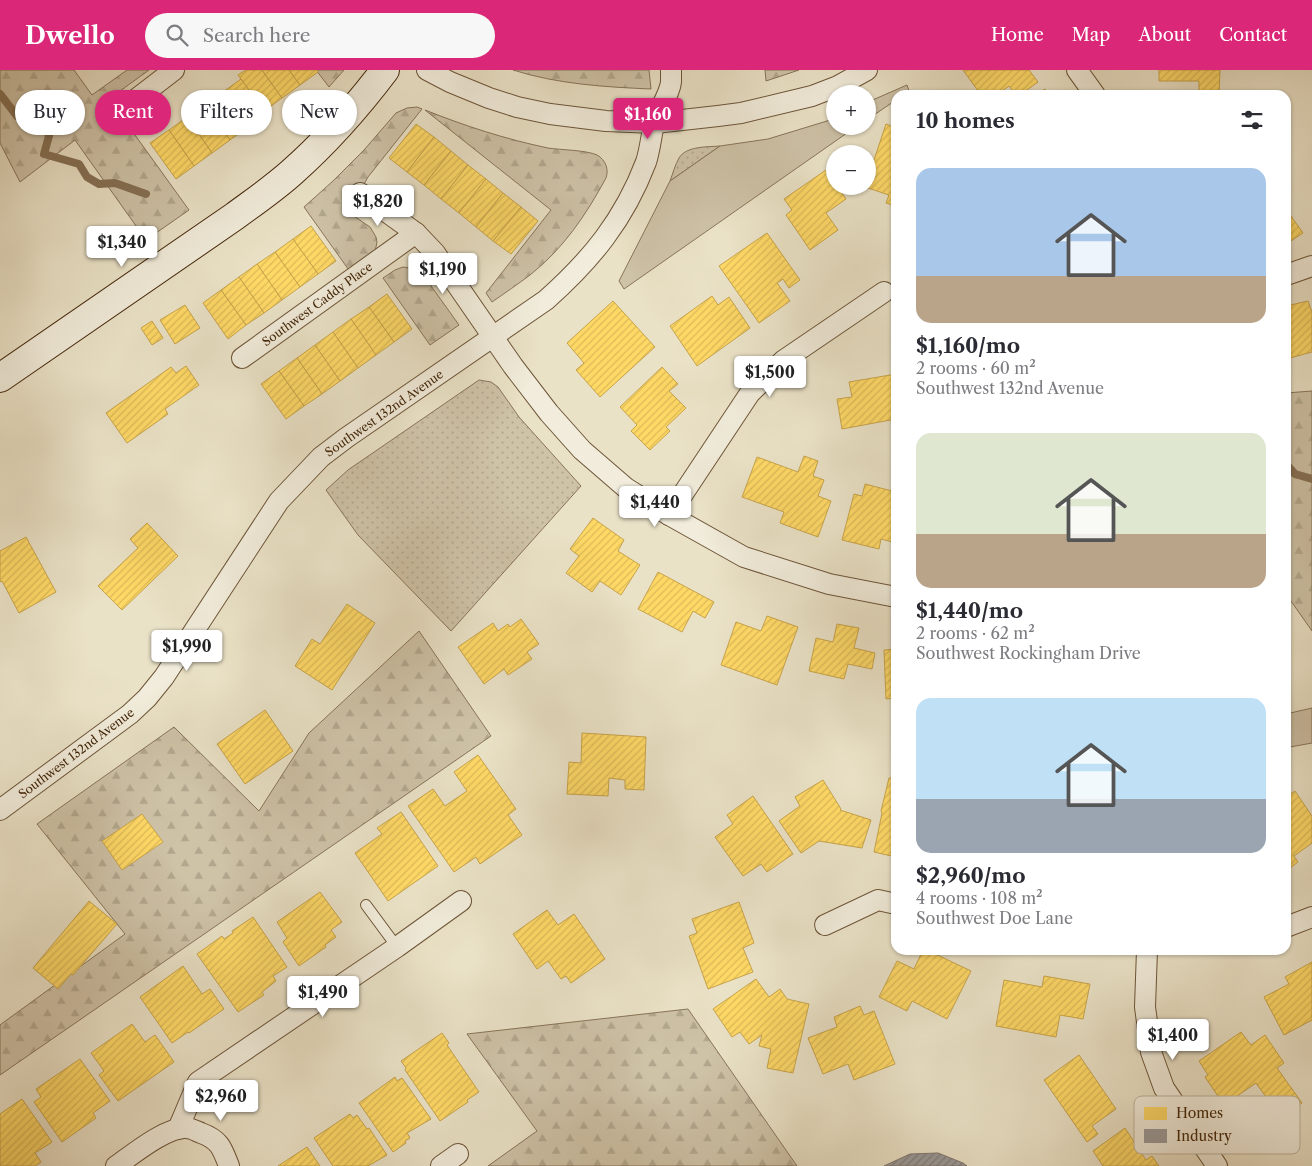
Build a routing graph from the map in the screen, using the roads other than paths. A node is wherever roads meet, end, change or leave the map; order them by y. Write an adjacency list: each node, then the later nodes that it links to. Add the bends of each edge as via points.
1 (174, 70): 7 (street)
2 (385, 70): 17 (main road, via 332,134 268,192)
3 (427, 70): 9 (street, via 517,107 606,121)
4 (671, 70): 9 (street, Southwest 132nd Avenue, via 671,83)
5 (868, 70): 9 (street, via 812,96 741,113)
6 (1077, 70): 8 (street)
7 (148, 90)
8 (1091, 90)
9 (654, 123): 15 (street, Southwest 132nd Avenue, via 647,160 630,199 608,235 567,282)
10 (360, 193): 11 (street)
11 (416, 233): 15 (street, via 435,252); 16 (street, Southwest Caddy Place)
12 (1310, 265): 13 (street)
13 (1291, 273)
14 (884, 292): 18 (street, via 784,360 750,393)
15 (493, 337): 18 (street, via 549,413 582,450 626,488); 20 (street, Southwest 132nd Avenue, via 321,457 279,501 147,698)
16 (242, 358)
17 (0, 378)
18 (669, 515): 19 (street, via 744,557 829,584)
19 (891, 596)
20 (0, 810)
21 (461, 901): 27 (street)
22 (891, 903): 25 (street, via 878,900)
23 (366, 905): 27 (lane)
24 (1312, 917): 26 (street)
25 (825, 924)
26 (1291, 925)
27 (397, 947): 30 (street, via 198,1082)
28 (1146, 955): 29 (street, via 1145,1006 1151,1052)
29 (1169, 1096)
30 (178, 1129): 33 (street, via 157,1138); 34 (street, via 188,1128 211,1137 222,1148)
31 (458, 1154): 35 (street)
32 (1209, 1154): 36 (street)
33 (116, 1166)
34 (229, 1166)
35 (441, 1166)
36 (1217, 1166)

